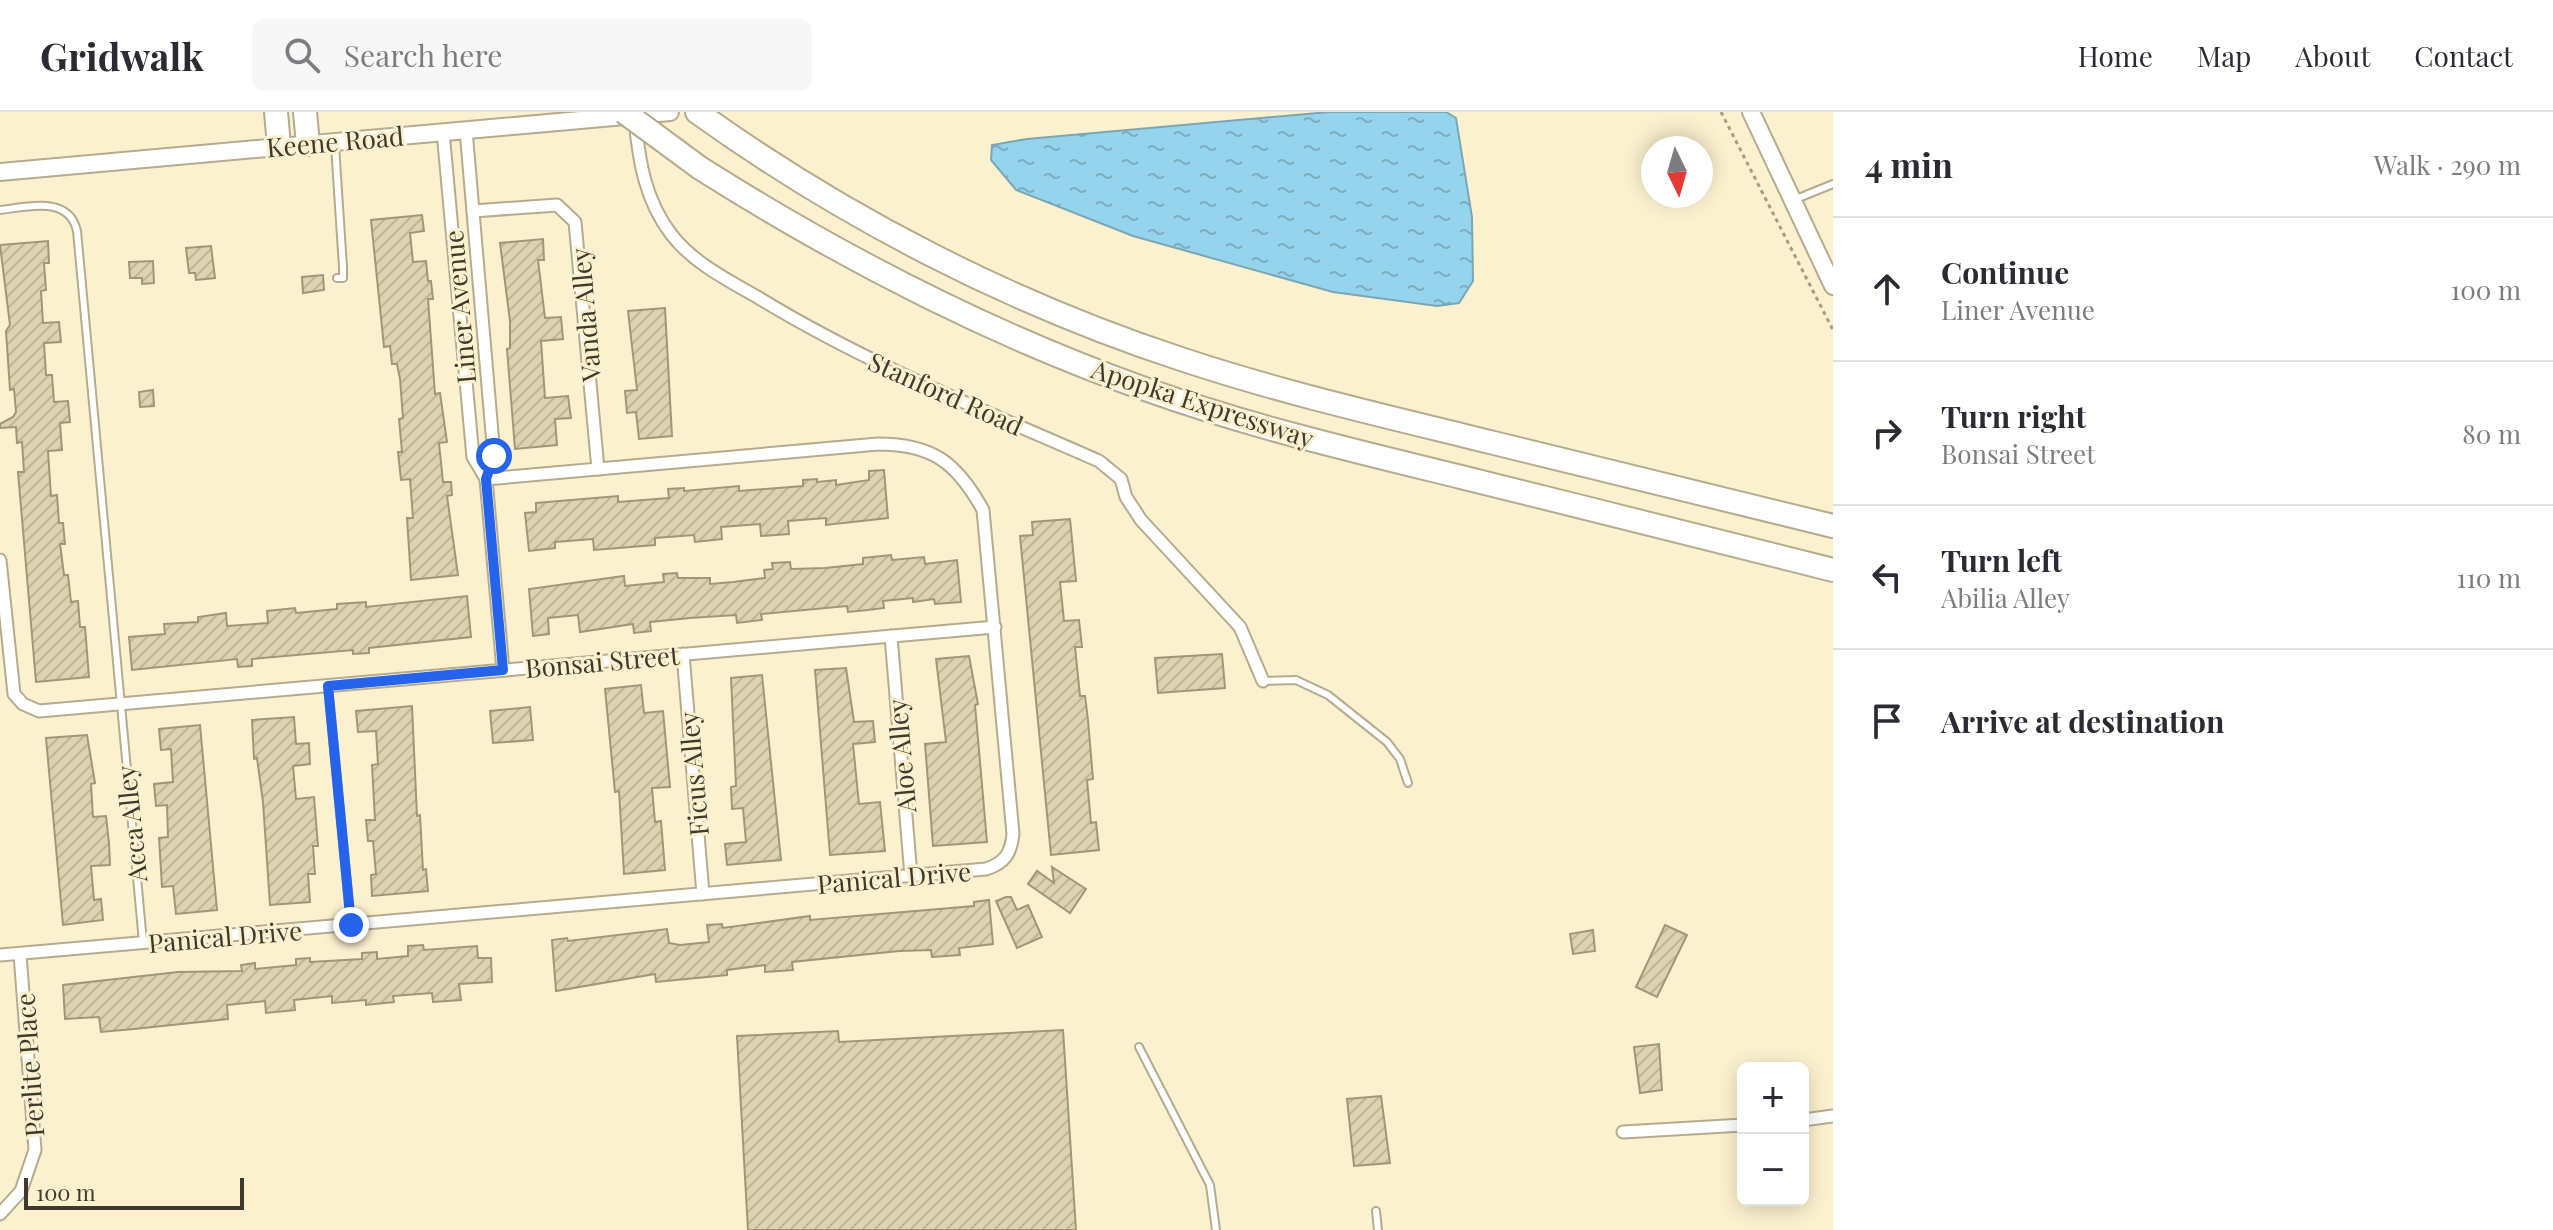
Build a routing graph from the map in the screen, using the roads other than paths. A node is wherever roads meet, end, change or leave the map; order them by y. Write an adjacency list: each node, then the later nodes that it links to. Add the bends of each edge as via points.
1 (276, 112): 11 (highway)
2 (305, 112): 10 (highway)
3 (670, 112): 6 (main road, Keene Road)
4 (697, 112): 21 (highway, Apopka Expressway, via 879,226 966,271 1180,359 1418,424)
5 (1751, 112): 14 (main road)
6 (630, 114): 7 (main road, Keene Road); 23 (highway, Apopka Expressway, bridge, via 700,168 800,232 969,318 1147,390 1396,461); 29 (street, Stanford Road, via 641,172 671,235 706,266 821,336 1099,461 1121,479 1141,520 1240,627)
7 (466, 130): 8 (main road, Keene Road); 16 (street, Liner Avenue)
8 (443, 132): 9 (main road, Keene Road); 20 (street, Liner Avenue, via 473,457)
9 (335, 141): 10 (main road, Keene Road); 17 (lane, via 343,267 343,278)
10 (308, 144): 11 (main road, Keene Road)
11 (279, 146): 12 (main road, Keene Road)
12 (0, 172)
13 (1833, 184): 14 (lane)
14 (1792, 200): 18 (main road)
15 (0, 210): 31 (lane, Acca Alley, via 50,205 75,223)
16 (473, 211): 19 (street, Vanda Alley, via 557,205 575,222); 20 (street, Liner Avenue, via 494,456)
17 (337, 278)
18 (1833, 286)
19 (598, 469): 20 (street, Panical Drive); 25 (street, Panical Drive, via 878,444 917,447 958,471 983,510)
20 (486, 479): 28 (street, Liner Avenue)
21 (1833, 526)
22 (0, 560): 24 (street, Bonsai Street)
23 (1833, 570)
24 (1, 583): 31 (street, Bonsai Street, via 10,678 23,704 39,711)
25 (995, 627): 26 (street, Bonsai Street); 33 (street, Panical Drive, via 1011,848 1005,860 986,869)
26 (891, 636): 27 (street, Bonsai Street); 33 (street, Aloe Alley)
27 (683, 654): 28 (street, Bonsai Street); 34 (street, Ficus Alley)
28 (503, 670): 30 (street, Bonsai Street)
29 (1263, 681): 32 (lane, via 1296,680 1328,695 1387,742)
30 (328, 686): 31 (street, Bonsai Street); 35 (lane)
31 (119, 705): 36 (lane, Acca Alley)
32 (1408, 783)
33 (911, 876): 34 (street, Panical Drive)
34 (703, 894): 35 (street, Panical Drive)
35 (351, 925): 36 (street, Panical Drive)
36 (143, 943): 37 (street, Panical Drive)
37 (20, 954): 38 (street, Panical Drive); 45 (street, Perlite Place, via 35,1150 21,1191)
38 (0, 955)
39 (1139, 1047): 46 (lane, via 1210,1185)
40 (1833, 1116): 41 (street)
41 (1809, 1119)
42 (1737, 1125): 43 (street)
43 (1623, 1132)
44 (1376, 1211): 47 (lane)
45 (0, 1214)
46 (1216, 1230)
47 (1378, 1230)

